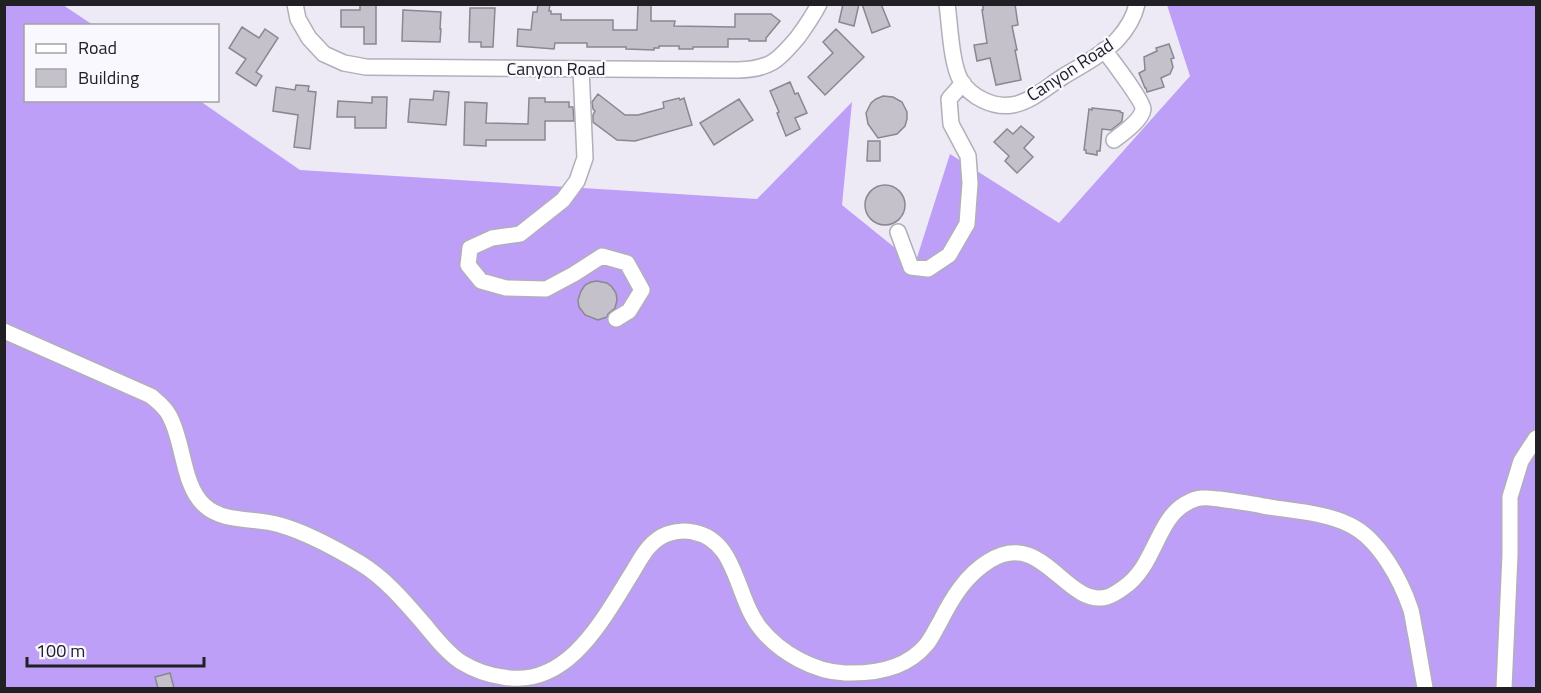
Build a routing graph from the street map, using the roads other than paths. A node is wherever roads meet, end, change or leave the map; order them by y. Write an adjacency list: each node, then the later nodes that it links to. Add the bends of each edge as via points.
1 (295, 4): 6 (street, Canyon Road, via 309,38 324,54 344,63 366,67)
2 (819, 4): 6 (street, Canyon Road, via 782,57 754,69)
3 (947, 4): 7 (street, via 955,67)
4 (1137, 4): 5 (street, Canyon Road, via 1127,28)
5 (1104, 50): 7 (street, Canyon Road, via 1012,105 983,101); 8 (street, via 1143,110)
6 (581, 69): 10 (street, via 585,158 577,181 563,200 520,234 492,238 470,248 468,266 481,281 506,288 546,289 602,256 627,262 642,290 629,311)
7 (963, 83): 9 (street, via 949,99 951,124 968,156 967,224 949,255 928,269 911,267)
8 (1114, 140)
9 (898, 232)
10 (616, 319)
11 (4, 331): 13 (street, via 151,396 171,418 195,495 203,505 225,516 274,522 362,564 384,580 458,660 480,672 508,679 537,676 563,664 603,620 654,541 682,531 697,532 722,548 745,604 761,630 783,650 810,666 842,673 897,667 928,643 966,580 986,562 1011,553 1024,554 1037,559 1086,595 1107,597 1132,582 1171,516 1185,504 1203,497 1330,518 1352,526 1372,540 1401,586 1412,612)
12 (1536, 438): 14 (street, via 1521,461 1510,497)
13 (1425, 688)
14 (1504, 688)

